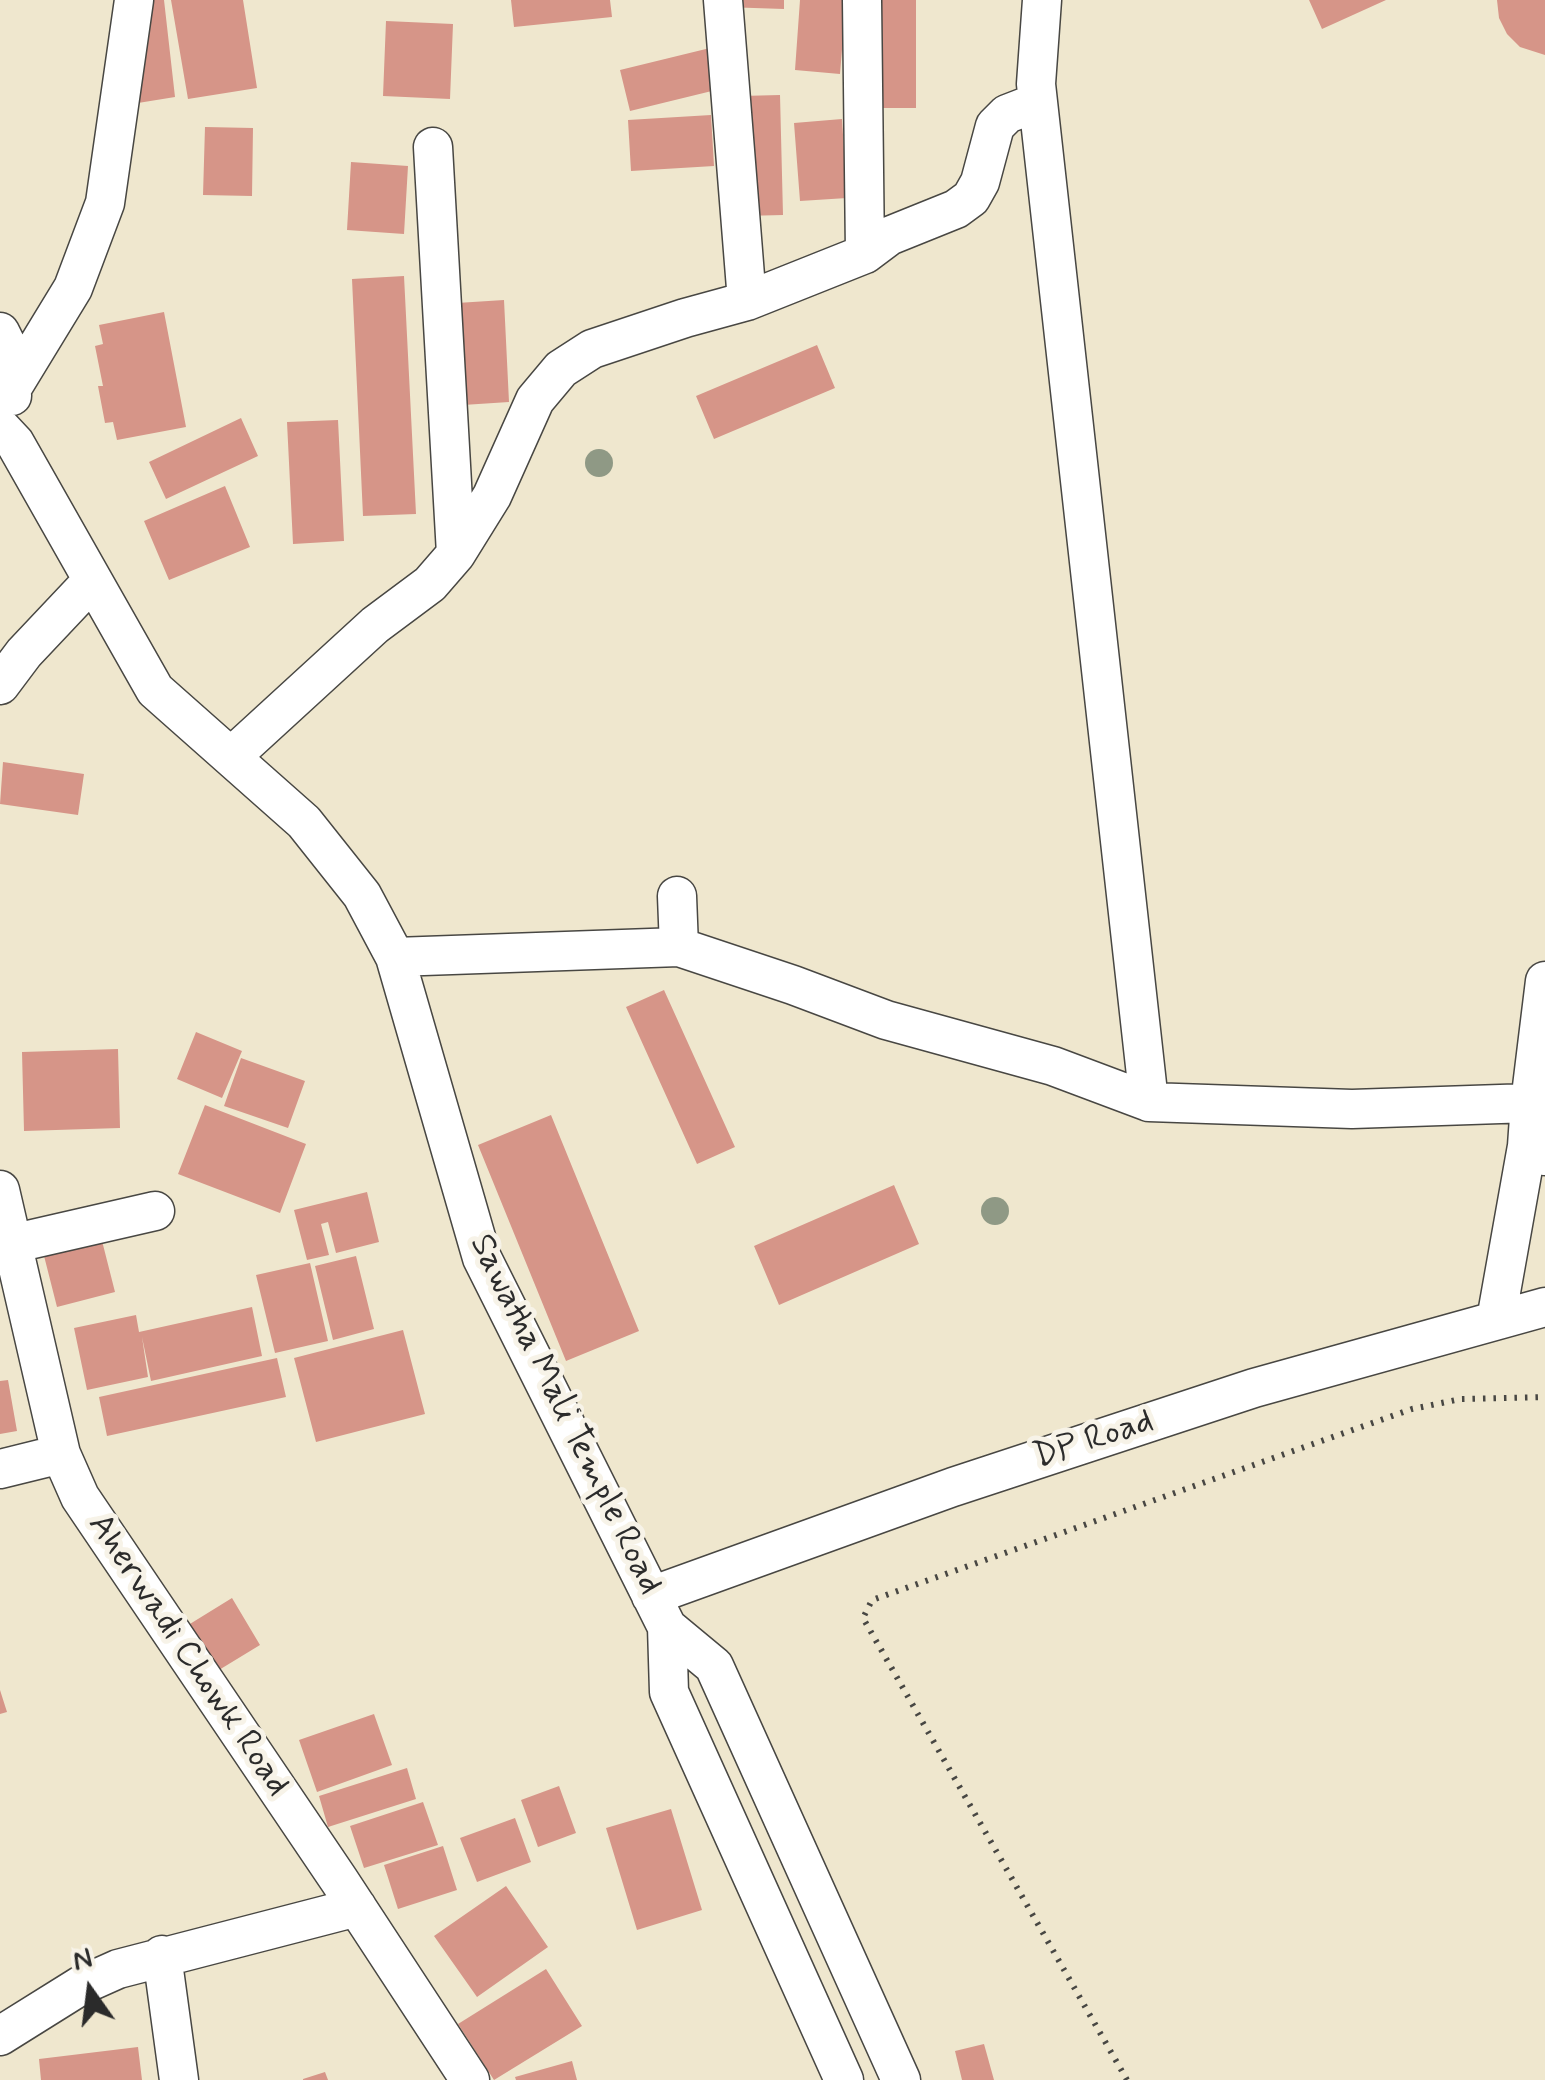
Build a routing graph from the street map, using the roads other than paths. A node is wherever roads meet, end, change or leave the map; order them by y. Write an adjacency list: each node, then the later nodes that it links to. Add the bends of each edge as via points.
1 (134, 0): 10 (street, via 105,203 73,288)
2 (722, 0): 8 (street)
3 (862, 0): 7 (street)
4 (1042, 0): 5 (street)
5 (1038, 102): 7 (street, via 995,126 970,198); 20 (street)
6 (433, 147): 12 (street)
7 (865, 254): 8 (street)
8 (747, 301): 12 (street, via 592,349 561,369 534,400 492,496)
9 (0, 332): 10 (street, Sawatha Mali Temple Road, via 10,352)
10 (12, 388): 11 (street, Sawatha Mali Temple Road)
11 (8, 435): 13 (street, Sawatha Mali Temple Road)
12 (456, 554): 15 (street)
13 (91, 582): 14 (street); 15 (street, Sawatha Mali Temple Road, via 155,690)
14 (0, 686)
15 (232, 756): 18 (street, Sawatha Mali Temple Road, via 316,836 362,894)
16 (677, 896): 17 (street)
17 (678, 947): 18 (street); 20 (street)
18 (394, 957): 31 (street, Sawatha Mali Temple Road, via 482,1258)
19 (1545, 981): 21 (street)
20 (1150, 1102): 21 (street, via 1352,1109)
21 (1530, 1103): 22 (street)
22 (1536, 1151): 27 (street)
23 (0, 1190): 25 (street, Aherwadi Chowk Road)
24 (156, 1211): 25 (street)
25 (11, 1244): 28 (street, Aherwadi Chowk Road)
26 (1545, 1306): 27 (street, DP Road)
27 (1496, 1320): 31 (street, DP Road, via 953,1487)
28 (17, 1340): 29 (street, Aherwadi Chowk Road)
29 (61, 1454): 30 (street); 32 (street, Aherwadi Chowk Road, via 80,1497)
30 (0, 1468)
31 (659, 1612): 37 (street, Sawatha Mali Temple Road, via 668,1692); 38 (street, Sawatha Mali Temple Road, via 714,1666)
32 (357, 1907): 33 (street); 36 (street, Aherwadi Chowk Road)
33 (162, 1955): 34 (street, via 80,1986); 35 (street)
34 (0, 2036)
35 (179, 2080)
36 (470, 2080)
37 (844, 2080)
38 (900, 2080)

